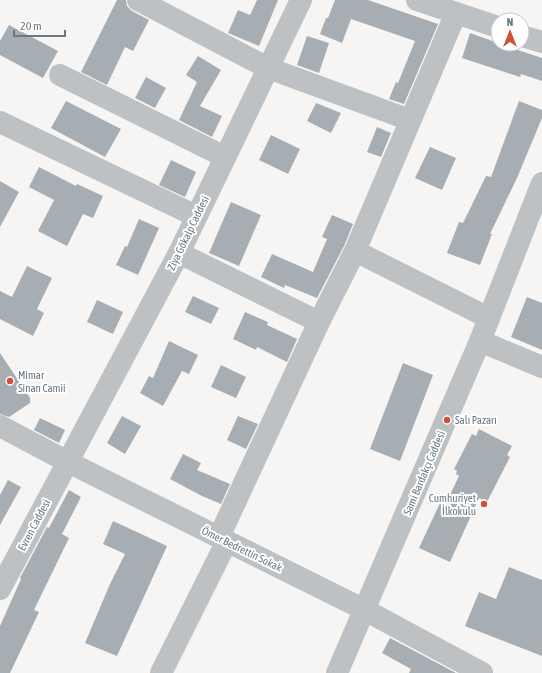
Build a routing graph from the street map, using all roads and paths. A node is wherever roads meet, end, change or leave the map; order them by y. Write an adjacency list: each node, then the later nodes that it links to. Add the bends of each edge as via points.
1 (138, 0): 8 (street)
2 (301, 0): 8 (street, Ziya Gökalp Caddesi)
3 (417, 0): 4 (street)
4 (456, 13): 5 (street); 10 (street)
5 (490, 25)
6 (530, 38): 7 (street)
7 (542, 42)
8 (268, 68): 10 (street); 12 (street, Ziya Gökalp Caddesi)
9 (60, 75): 12 (street)
10 (410, 120): 15 (street)
11 (0, 122): 14 (street)
12 (225, 157): 14 (street, Ziya Gökalp Caddesi)
13 (542, 183): 17 (street, Sami Bardakçı Caddesi)
14 (196, 216): 16 (street, Ziya Gökalp Caddesi)
15 (355, 251): 17 (street); 18 (street)
16 (179, 253): 18 (street); 22 (street, Ziya Gökalp Caddesi)
17 (489, 318): 19 (street, Sami Bardakçı Caddesi)
18 (319, 322): 23 (street)
19 (480, 341): 20 (street); 25 (street, Sami Bardakçı Caddesi)
20 (542, 366)
21 (0, 426): 22 (street, Ömer Bedrettin Sokak)
22 (68, 462): 23 (street, Ömer Bedrettin Sokak); 24 (street, Evren Caddesi)
23 (223, 539): 25 (street, Ömer Bedrettin Sokak); 26 (street)
24 (0, 589)
25 (365, 610): 27 (street, Sami Bardakçı Caddesi); 28 (street, Ömer Bedrettin Sokak)
26 (161, 673)
27 (337, 673)
28 (482, 673)

